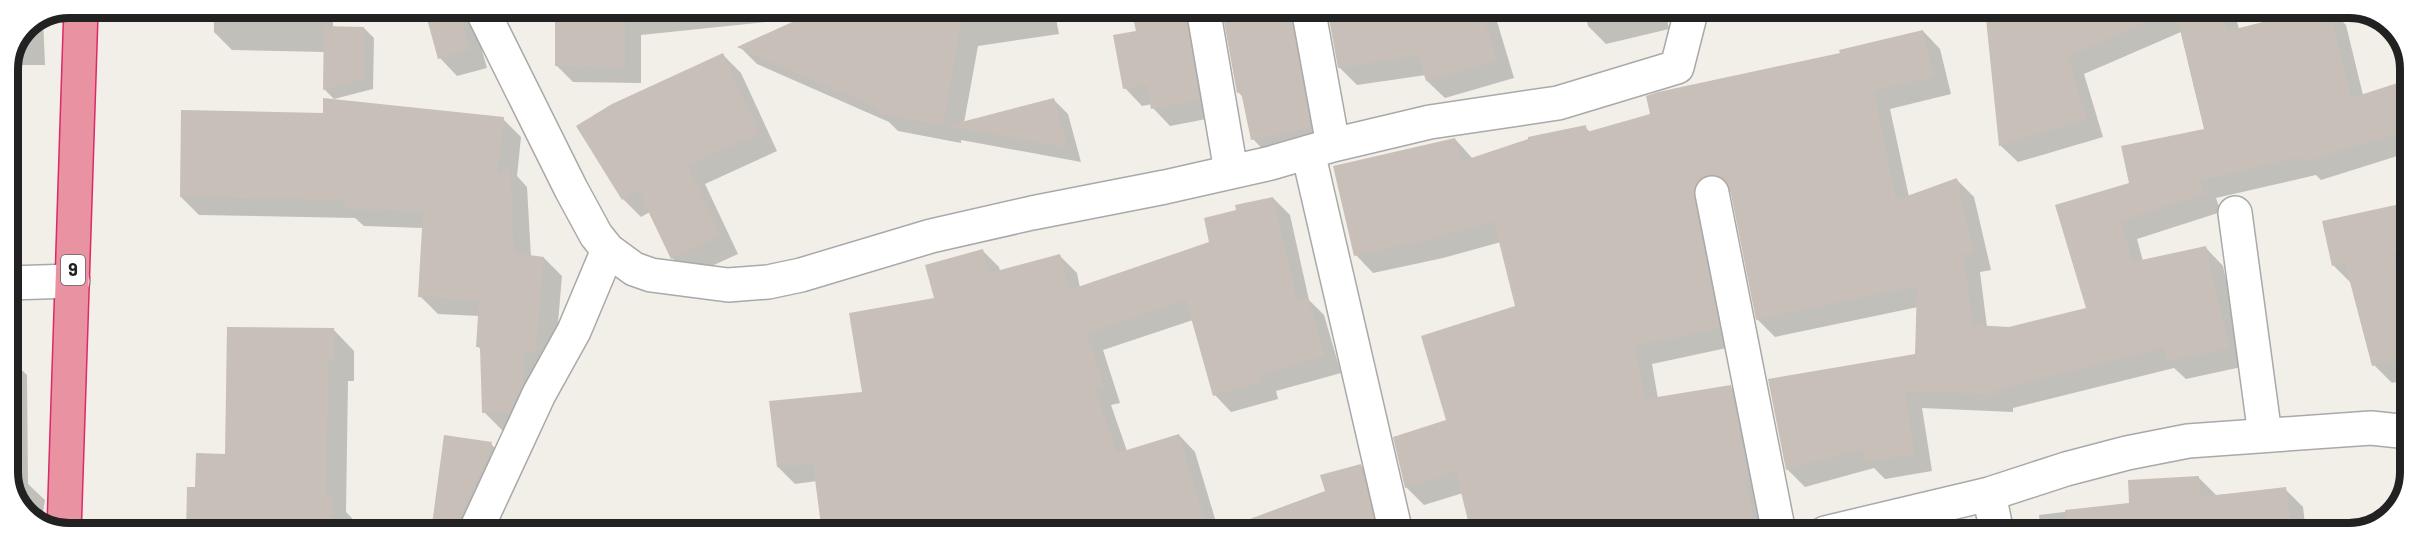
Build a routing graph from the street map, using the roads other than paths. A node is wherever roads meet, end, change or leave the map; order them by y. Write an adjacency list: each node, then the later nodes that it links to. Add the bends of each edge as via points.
1 (81, 18): 11 (highway, 9)
2 (486, 18): 10 (street, via 571,189)
3 (1205, 18): 7 (street)
4 (1309, 18): 6 (street)
5 (1689, 18): 6 (street, via 1677,67 1558,103 1454,117)
6 (1321, 149): 7 (street); 18 (street)
7 (1231, 171): 10 (street, via 931,236 768,282 728,285 651,275 634,269)
8 (1712, 194): 19 (street)
9 (2235, 213): 14 (street)
10 (608, 250): 17 (street, via 574,331)
11 (73, 281): 12 (street); 16 (highway, 9)
12 (18, 283)
13 (2400, 430): 14 (street, via 2371,428)
14 (2265, 435): 15 (street, via 2188,441 2127,453)
15 (1989, 494): 20 (street); 21 (street)
16 (64, 523)
17 (479, 523)
18 (1394, 523)
19 (1777, 523)
20 (1867, 523)
21 (1995, 523)

